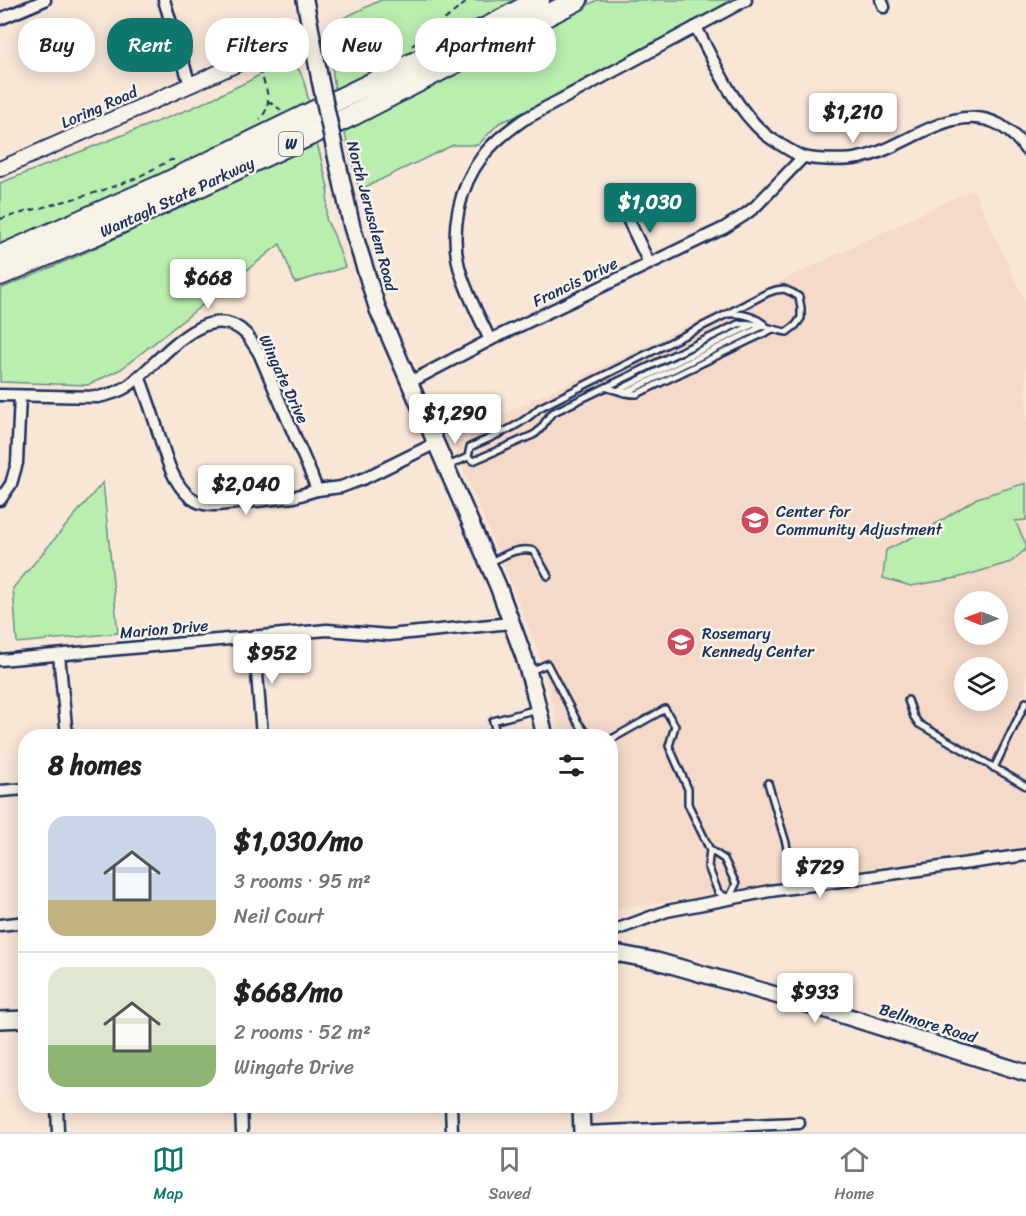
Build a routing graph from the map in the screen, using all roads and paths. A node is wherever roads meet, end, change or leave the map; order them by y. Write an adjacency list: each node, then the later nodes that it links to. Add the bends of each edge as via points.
1 (45, 0): 7 (street)
2 (164, 0): 12 (street)
3 (305, 0): 9 (main road, North Jerusalem Road)
4 (538, 0): 20 (highway, Wantagh State Parkway / W, via 162,185)
5 (577, 0): 22 (highway, Wantagh State Parkway / W, via 342,120)
6 (746, 0): 8 (street)
7 (0, 19)
8 (696, 27): 15 (street, via 744,112 766,135); 26 (street, via 523,120 481,158 462,198 456,246 465,287)
9 (310, 32): 28 (main road, North Jerusalem Road, bridge, via 352,227 378,310)
10 (219, 72): 12 (street, Loring Road)
11 (260, 72): 13 (path, via 268,105)
12 (190, 85): 17 (street, Loring Road)
13 (258, 122)
14 (1026, 150): 15 (street, via 1014,135 996,123 962,118 857,159)
15 (803, 156): 21 (street, Francis Drive, via 744,216)
16 (185, 159): 19 (path, via 171,160 98,192)
17 (0, 169)
18 (627, 218): 21 (street)
19 (0, 219)
20 (0, 256)
21 (649, 263): 26 (street, Francis Drive)
22 (0, 275)
23 (727, 314): 25 (lane, via 746,315); 25 (lane, via 776,290 784,289 799,297 801,318 796,325 787,332); 34 (lane, via 539,408 518,424 470,447)
24 (754, 324): 25 (lane); 29 (lane, via 738,324); 30 (lane)
25 (768, 327): 30 (lane); 30 (lane, via 637,394)
26 (490, 340): 28 (street, Francis Drive)
27 (139, 376): 32 (street, Wingate Drive, via 128,386 98,397); 36 (street, via 171,470 190,497 217,505 294,497); 36 (street, Wingate Drive, via 206,324 222,322 237,327 259,353)
28 (410, 382): 33 (main road, North Jerusalem Road)
29 (606, 388): 30 (lane); 34 (lane, via 552,413 533,435 473,461)
30 (622, 392)
31 (0, 395): 32 (street, Wingate Drive)
32 (20, 396): 37 (street, via 18,463)
33 (436, 442): 35 (main road, North Jerusalem Road); 36 (street, via 365,478 341,487)
34 (468, 457): 35 (lane)
35 (447, 466): 38 (main road, North Jerusalem Road)
36 (316, 490)
37 (0, 500)
38 (488, 563): 39 (lane, via 525,548 534,551); 40 (main road, North Jerusalem Road)
39 (548, 576)
40 (511, 623): 41 (street, Marion Drive, via 389,635 327,630); 44 (main road, North Jerusalem Road)
41 (254, 636): 42 (street, Marion Drive); 49 (street)
42 (58, 655): 43 (street, Marion Drive); 48 (street)
43 (0, 660)
44 (529, 672): 47 (main road, North Jerusalem Road); 52 (lane, via 547,664)
45 (908, 700): 54 (lane, via 919,724)
46 (1026, 702): 54 (lane)
47 (538, 709): 50 (lane, via 494,721); 51 (main road, North Jerusalem Road)
48 (66, 729)
49 (261, 729)
50 (496, 729)
51 (543, 729)
52 (583, 729)
53 (618, 735): 59 (lane, via 665,709 675,726 669,746 688,789 688,804)
54 (994, 768): 56 (lane)
55 (768, 783): 61 (lane, via 786,843)
56 (1026, 786)
57 (18, 790): 58 (street)
58 (0, 791)
59 (710, 850): 62 (lane, via 708,866 718,892); 62 (lane, via 724,859 736,884)
60 (1026, 855): 61 (street)
61 (794, 888): 62 (street)
62 (729, 899): 65 (street, via 667,911)
63 (18, 923): 64 (street)
64 (0, 924)
65 (618, 929)
66 (618, 954): 69 (main road, Bellmore Road, via 814,1006)
67 (18, 1019): 68 (main road)
68 (0, 1020)
69 (1026, 1073)
70 (57, 1113): 75 (street)
71 (241, 1113): 76 (street)
72 (451, 1113): 77 (street)
73 (581, 1113): 78 (main road)
74 (799, 1123): 78 (street)
75 (58, 1132)
76 (242, 1132)
77 (452, 1132)
78 (582, 1132)

